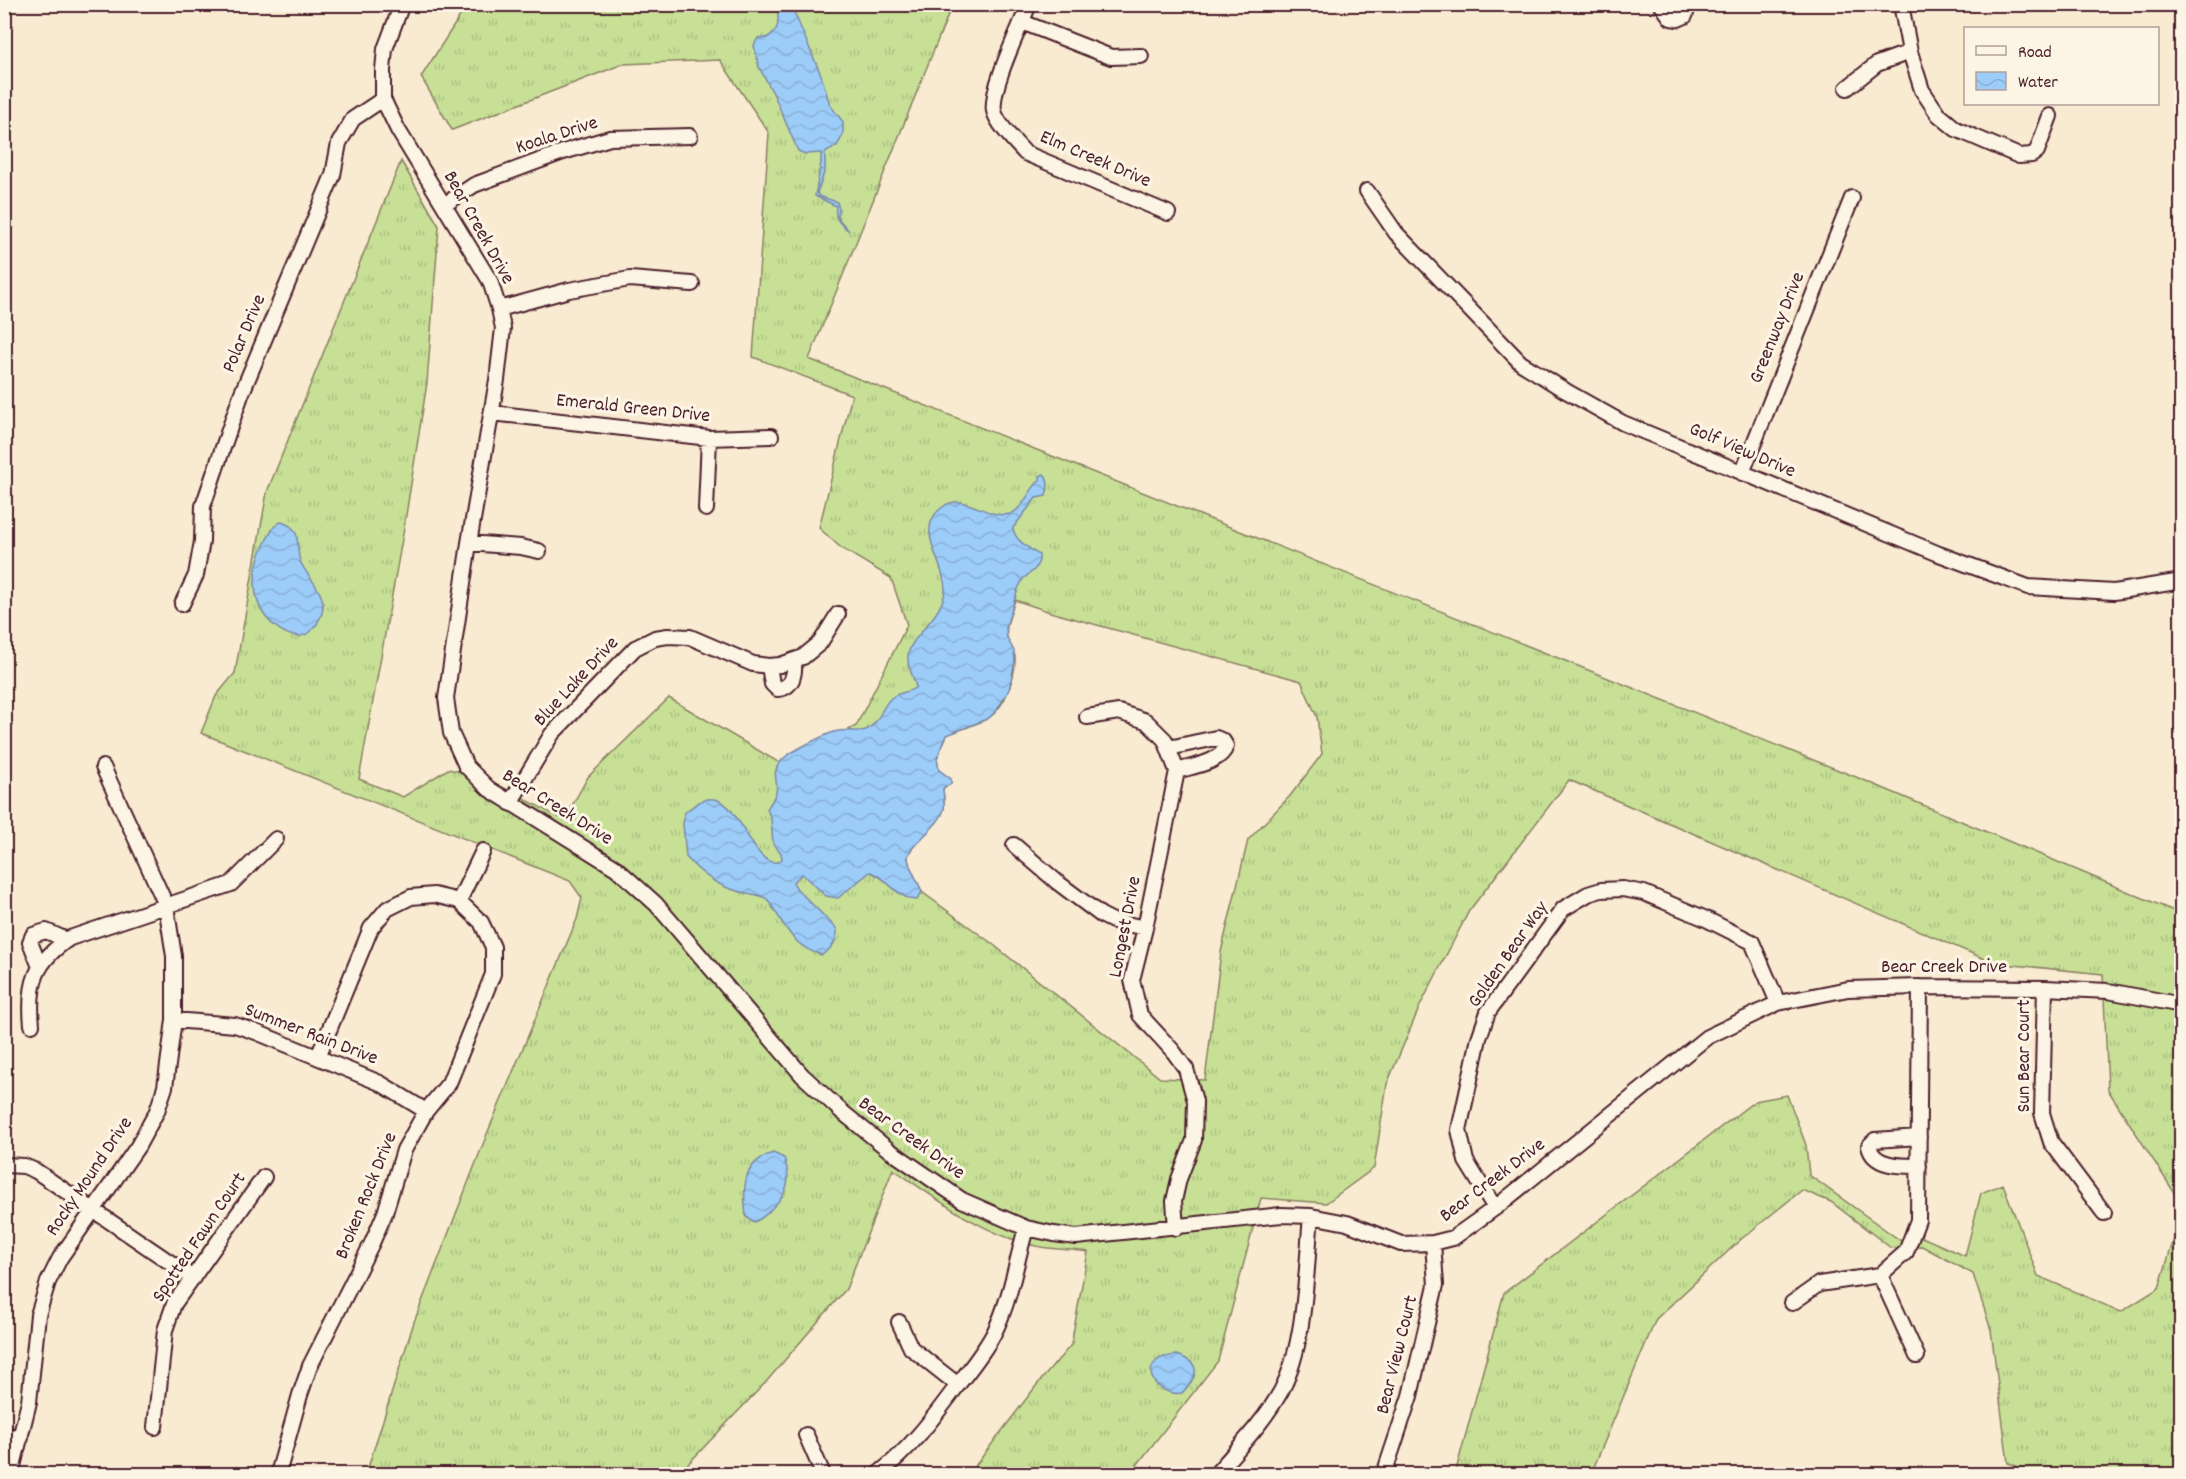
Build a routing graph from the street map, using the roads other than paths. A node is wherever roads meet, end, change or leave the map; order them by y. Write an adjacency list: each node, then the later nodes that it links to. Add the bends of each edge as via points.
1 (402, 4): 10 (street, Bear Creek Drive, via 385,49)
2 (1029, 4): 6 (street, Elm Creek Drive)
3 (1661, 4): 4 (street, via 1671,18 1678,20 1685,16)
4 (1689, 4)
5 (1901, 4): 7 (street)
6 (1023, 22): 8 (street, via 1111,57); 16 (street, Elm Creek Drive, via 996,88 994,112 1009,136 1025,153)
7 (1910, 52): 9 (street, via 1877,64); 11 (street, via 1922,90 1938,114 1956,129 2019,156 2032,155)
8 (1141, 56)
9 (1847, 88)
10 (383, 99): 15 (street, Bear Creek Drive); 27 (street, Polar Drive, via 353,119 339,143 333,175 241,395 203,506 196,575)
11 (2050, 116)
12 (690, 136): 15 (street, Koala Drive, via 610,138 474,185)
13 (1367, 191): 22 (street, Golf View Drive, via 1396,233 1521,363 1623,423)
14 (1852, 198): 22 (street, Greenway Drive)
15 (444, 205): 18 (street, Bear Creek Drive, via 490,281)
16 (1168, 213)
17 (692, 284): 18 (street, via 630,279)
18 (499, 309): 19 (street, Bear Creek Drive, via 502,328)
19 (492, 413): 21 (street, Emerald Green Drive); 24 (street, Bear Creek Drive)
20 (771, 436): 21 (street, Emerald Green Drive)
21 (709, 438): 23 (street)
22 (1742, 473): 26 (street, Golf View Drive, via 2028,586 2114,592)
23 (706, 509)
24 (469, 543): 25 (street); 35 (street, Bear Creek Drive, via 446,698 451,733 465,766)
25 (539, 551)
26 (2181, 581)
27 (182, 604)
28 (838, 614): 29 (street, Blue Lake Drive, via 820,643)
29 (794, 661): 30 (street, Blue Lake Drive); 30 (street, via 795,672 784,688 777,689 772,684)
30 (769, 666): 35 (street, Blue Lake Drive, via 753,664 690,637 655,638 635,648 552,734)
31 (1087, 717): 32 (street, via 1119,712 1134,716 1146,721)
32 (1169, 748): 34 (street); 34 (street, via 1216,738 1226,746 1214,759)
33 (103, 767): 40 (street, Rocky Mound Drive)
34 (1177, 771): 41 (street, Longest Drive)
35 (510, 803): 60 (street, Bear Creek Drive, via 616,868 656,904 801,1075 841,1111 962,1200)
36 (276, 839): 40 (street, via 231,885)
37 (1014, 845): 41 (street, via 1101,915)
38 (483, 851): 39 (street)
39 (459, 901): 50 (street, via 434,895 411,897 378,918); 51 (street, Broken Rock Drive, via 481,922 493,947 493,974 449,1083)
40 (166, 905): 42 (street); 48 (street, Rocky Mound Drive, via 174,956)
41 (1145, 928): 61 (street, Longest Drive, via 1132,980 1140,1015 1186,1069 1195,1101 1194,1140 1174,1201)
42 (67, 939): 43 (street, via 51,951); 43 (street, via 46,931 33,934 30,942)
43 (40, 967): 49 (street, via 30,1001)
44 (1920, 987): 45 (street, Bear Creek Drive); 46 (street, Bear Creek Drive, via 1848,988); 52 (street)
45 (2045, 988): 47 (street, Bear Creek Drive, via 2108,991); 58 (street, Sun Bear Court, via 2042,1113 2051,1143)
46 (1778, 1003): 56 (street, Bear Creek Drive, via 1707,1037); 56 (street, Golden Bear Way, via 1752,942 1706,919 1644,893 1623,889 1588,894 1563,909 1488,1012 1479,1038 1459,1130 1466,1161)
47 (2181, 1005)
48 (174, 1020): 50 (street, Summer Rain Drive, via 235,1025); 57 (street, Rocky Mound Drive, via 165,1087 157,1111)
49 (32, 1025)
50 (318, 1057): 51 (street, Summer Rain Drive, via 380,1083)
51 (426, 1111): 74 (street, Broken Rock Drive, via 404,1150 372,1244 310,1366)
52 (1919, 1137): 54 (street); 54 (street, via 1875,1140 1869,1146 1876,1160)
53 (4, 1165): 57 (street, via 36,1171)
54 (1919, 1166): 63 (street, via 1918,1221 1906,1252)
55 (264, 1177): 64 (street, Spotted Fawn Court)
56 (1495, 1208): 62 (street, Bear Creek Drive, via 1453,1238)
57 (94, 1211): 64 (street); 72 (street, Rocky Mound Drive, via 60,1257 48,1282 38,1315)
58 (2104, 1213)
59 (1311, 1216): 61 (street, Bear Creek Drive, via 1281,1215); 62 (street, Bear Creek Drive, via 1347,1224 1401,1244); 77 (street, via 1294,1361 1265,1415)
60 (1026, 1228): 61 (street, Bear Creek Drive, via 1076,1237); 68 (street, via 993,1333)
61 (1176, 1228)
62 (1433, 1243): 78 (street, Bear View Court, via 1436,1285 1410,1396)
63 (1880, 1275): 65 (street, via 1819,1284); 67 (street)
64 (193, 1278): 69 (street, Spotted Fawn Court, via 174,1304 165,1330)
65 (1792, 1302)
66 (899, 1322): 68 (street, via 911,1348)
67 (1917, 1356)
68 (958, 1385): 76 (street, via 901,1456)
69 (155, 1427)
70 (4, 1434): 72 (street)
71 (806, 1435): 75 (street)
72 (21, 1438): 73 (street, Rocky Mound Drive)
73 (10, 1474)
74 (278, 1474)
75 (823, 1474)
76 (878, 1474)
77 (1216, 1474)
78 (1384, 1474)

